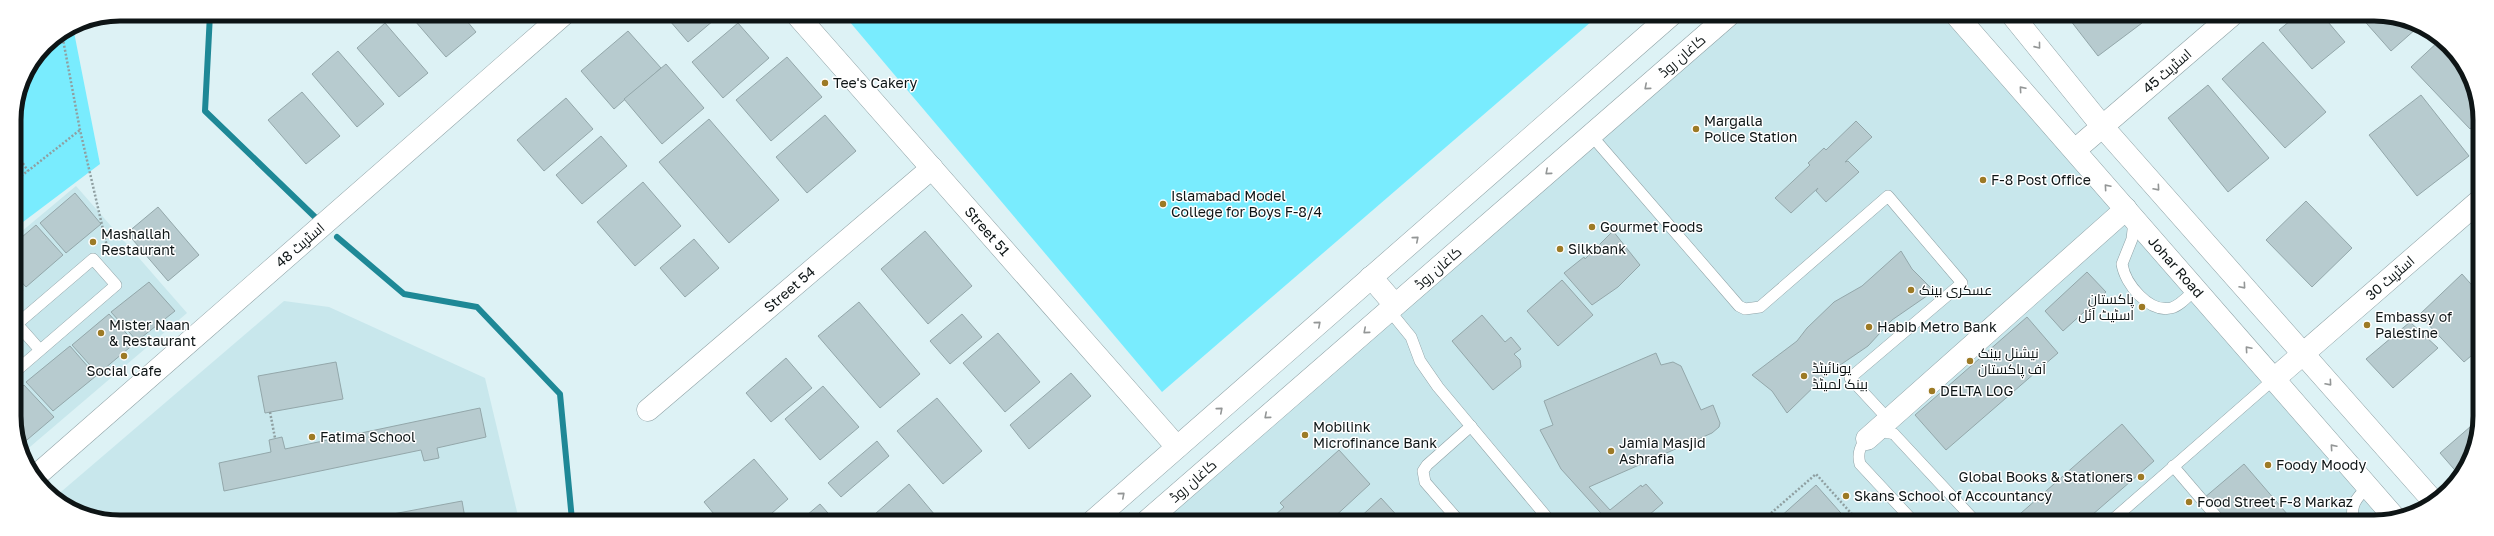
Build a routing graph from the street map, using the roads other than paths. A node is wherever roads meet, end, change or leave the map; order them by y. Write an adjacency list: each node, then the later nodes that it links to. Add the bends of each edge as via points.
1 (556, 21): 29 (street, اسٹریٹ 48)
2 (802, 21): 11 (street, Street 51)
3 (1664, 21): 14 (street, one-way to 3)
4 (1722, 21): 9 (street, کاغان روڈ, one-way to 9)
5 (1961, 21): 10 (street, Johar Road, one-way to 5)
6 (2017, 21): 8 (street, one-way to 8)
7 (2225, 21): 8 (street, اسٹریٹ 45)
8 (2102, 126): 10 (street, اسٹریٹ 45); 20 (street, one-way to 20)
9 (1591, 135): 16 (street, کاغان روڈ, one-way to 16); 24 (lane, via 1739,306 1745,309 1760,307 1888,196 1962,283 1850,378)
10 (2075, 150): 13 (street, Johar Road, one-way to 10)
11 (932, 168): 23 (street, Street 54); 27 (street, Street 51)
12 (2473, 206): 20 (street, اسٹریٹ 30)
13 (2130, 213): 15 (street, Johar Road); 15 (lane, via 2132,239 2122,264 2126,280 2148,303 2164,309 2177,306); 24 (street)
14 (1371, 277): 16 (street); 27 (street, one-way to 14)
15 (2196, 289): 22 (street, Johar Road, one-way to 15)
16 (1392, 308): 25 (lane, via 1411,337 1420,361); 34 (street, کاغان روڈ, one-way to 34)
17 (21, 321): 19 (lane, via 93,259 116,285)
18 (21, 329): 19 (lane)
19 (40, 350): 21 (lane)
20 (2303, 353): 22 (street, اسٹریٹ 30); 31 (street, one-way to 31)
21 (21, 367)
22 (2274, 379): 28 (lane); 30 (street, Johar Road, one-way to 22)
23 (648, 410)
24 (1888, 419): 26 (street)
25 (1471, 426): 35 (lane, via 1426,465 1423,471 1425,482); 36 (lane)
26 (1867, 439): 37 (lane, via 1860,447 1860,464); 38 (lane, via 1877,432 1886,431 1894,434)
27 (1177, 447): 33 (street, one-way to 27)
28 (2173, 466): 39 (lane); 40 (lane)
29 (39, 473)
30 (2368, 487): 32 (street, Johar Road); 41 (lane, via 2353,504)
31 (2430, 498)
32 (2391, 513)
33 (1100, 515)
34 (1154, 515)
35 (1454, 515)
36 (1545, 515)
37 (1907, 515)
38 (1969, 515)
39 (2118, 515)
40 (2215, 515)
41 (2354, 515)

